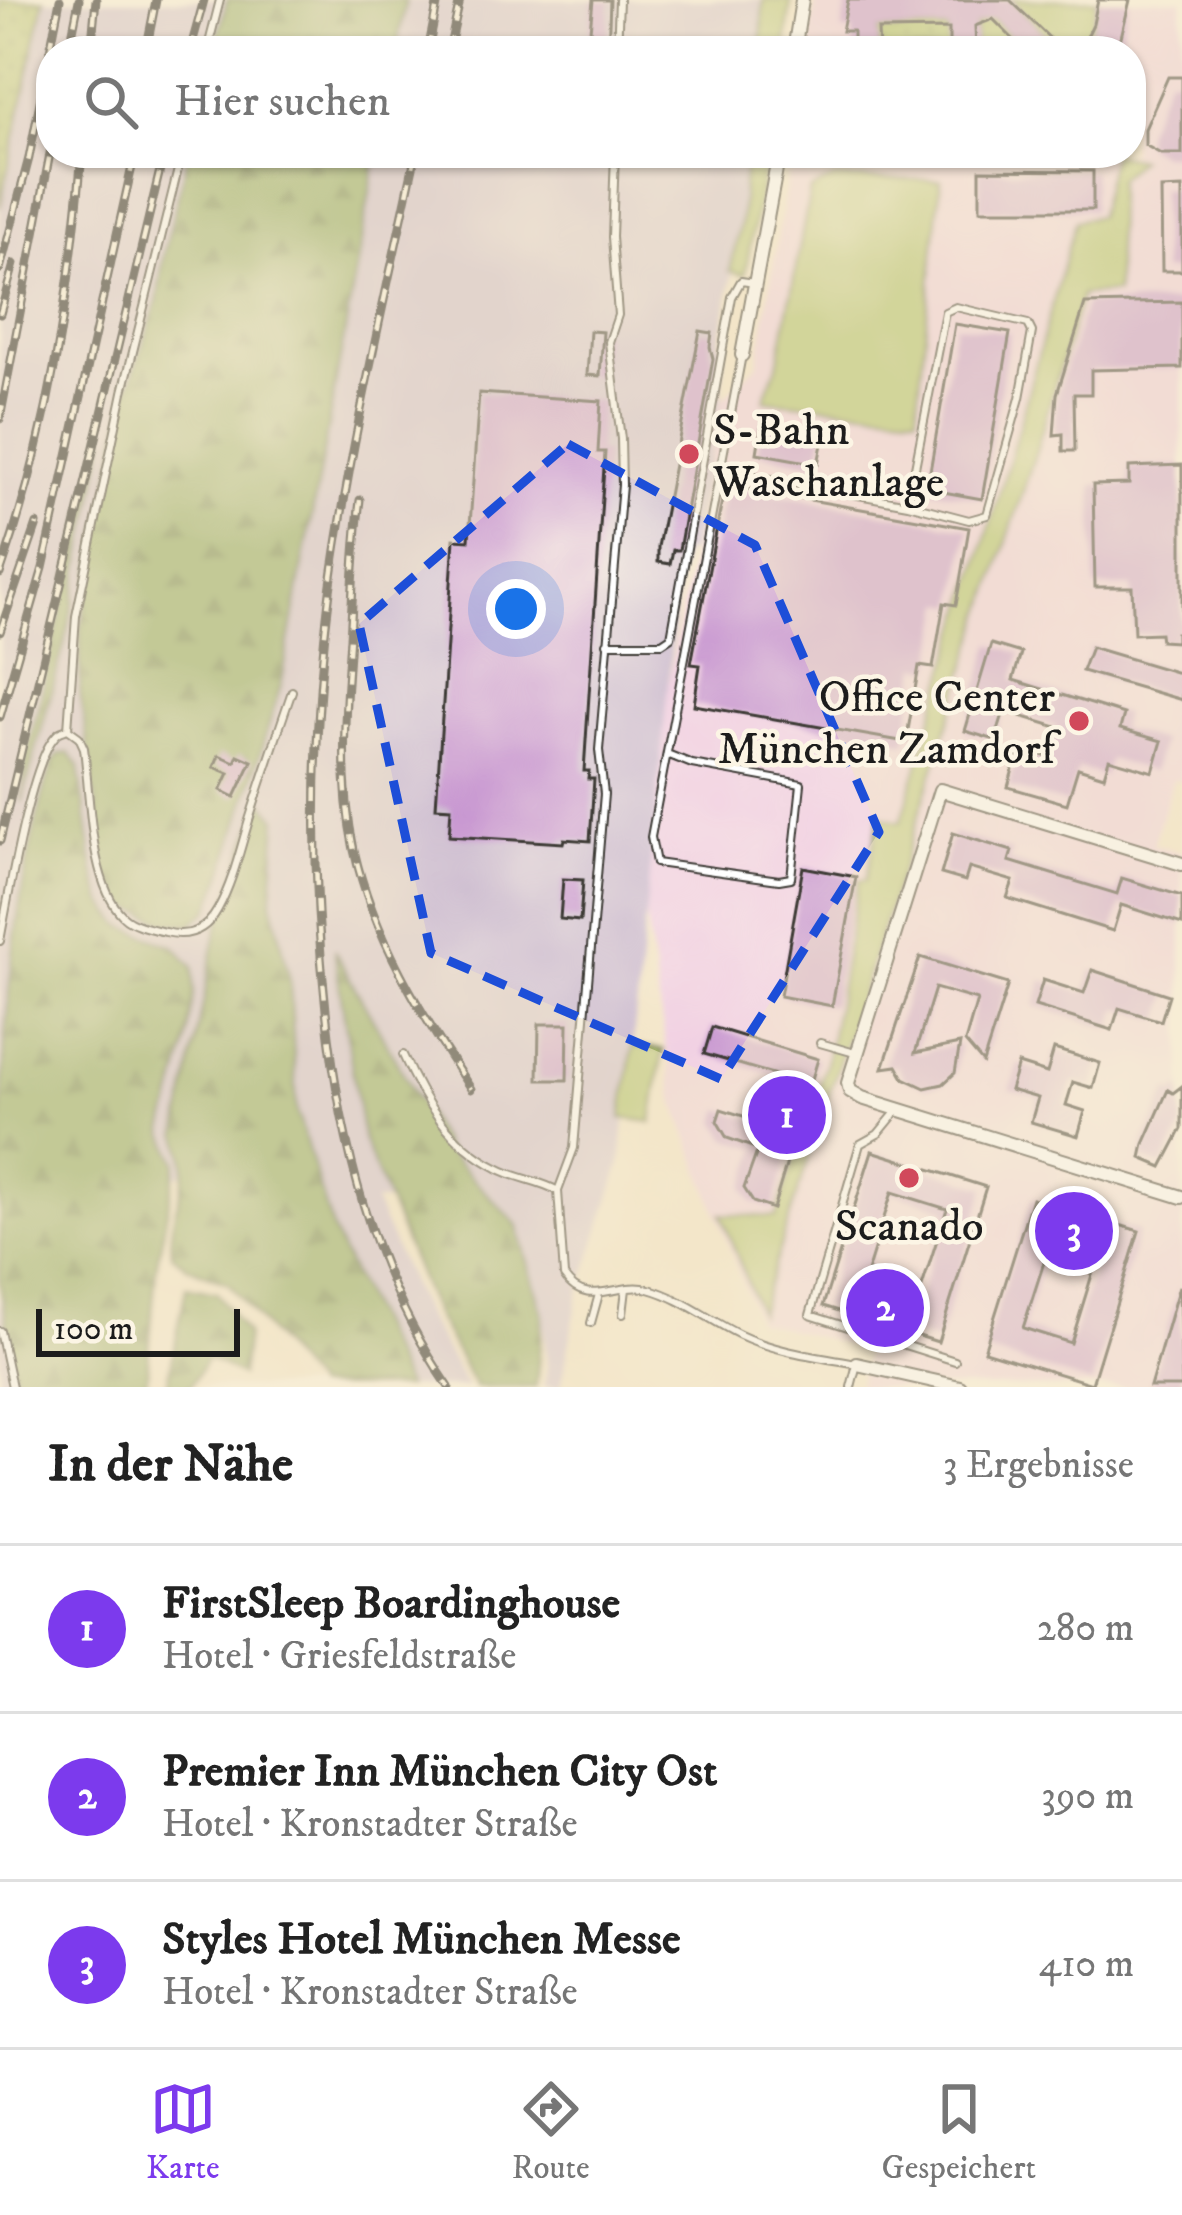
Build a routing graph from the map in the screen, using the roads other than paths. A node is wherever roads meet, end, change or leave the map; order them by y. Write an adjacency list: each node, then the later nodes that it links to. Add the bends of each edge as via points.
1 (220, 0): 4 (lane)
2 (619, 0): 5 (lane)
3 (802, 0): 6 (street)
4 (212, 36)
5 (618, 36)
6 (796, 36)
7 (178, 168): 16 (lane, via 76,616)
8 (614, 168): 14 (lane, via 618,315 609,342 622,485)
9 (775, 168): 10 (street)
10 (755, 283): 11 (street); 14 (lane, via 741,281 733,297 671,638)
11 (742, 355): 12 (lane)
12 (722, 470): 13 (lane); 17 (lane)
13 (908, 504): 13 (lane, via 945,311 1028,324 1020,398 987,514 969,520)
14 (607, 643): 24 (lane, via 604,794 574,1148)
15 (292, 692): 16 (lane, via 231,880 204,928 188,935 124,918 108,894 84,748)
16 (68, 729): 19 (lane, via 50,742 40,771)
17 (667, 754): 17 (lane, via 651,837 656,863 790,878 801,784)
18 (1182, 864): 21 (street, via 940,790)
19 (0, 941)
20 (820, 1042): 21 (lane)
21 (855, 1053): 23 (street, via 850,1091)
22 (403, 1055): 24 (lane, via 435,1116 464,1145 493,1167)
23 (898, 1109): 25 (street); 31 (lane, via 860,1144 810,1315)
24 (558, 1191): 27 (lane, via 564,1276 582,1293)
25 (1182, 1197)
26 (626, 1289): 27 (lane); 28 (lane); 32 (lane, via 666,1295 743,1337)
27 (599, 1294): 29 (lane)
28 (623, 1314)
29 (591, 1323)
30 (0, 1331): 33 (lane)
31 (955, 1360)
32 (857, 1364): 34 (lane); 35 (street)
33 (12, 1387)
34 (851, 1387)
35 (960, 1387)

